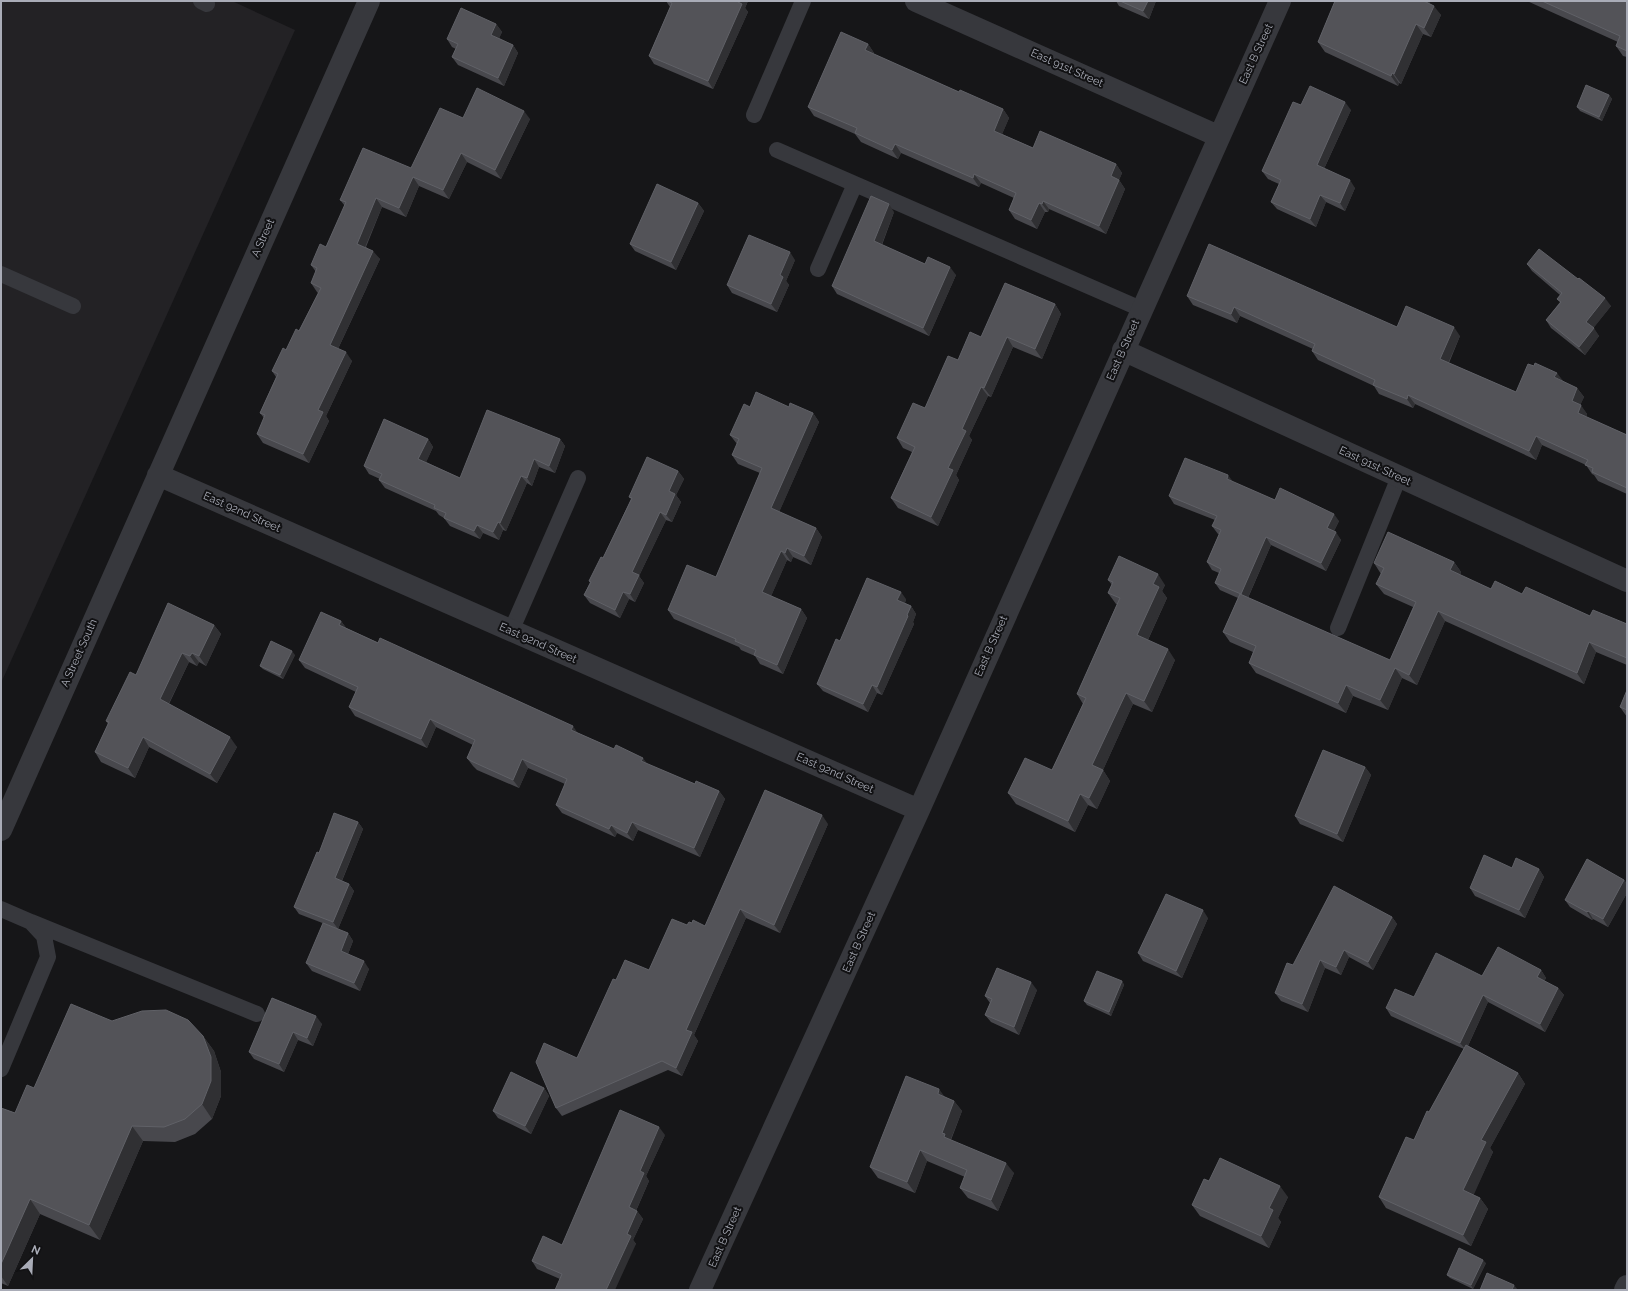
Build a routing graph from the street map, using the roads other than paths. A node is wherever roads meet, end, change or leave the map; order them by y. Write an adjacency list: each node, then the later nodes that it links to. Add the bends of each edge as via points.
1 (369, 1): 14 (street, A Street)
2 (803, 1): 5 (lane)
3 (916, 1): 6 (street, East 91st Street)
4 (1280, 1): 6 (street, East B Street)
5 (754, 115)
6 (1218, 136): 12 (street, East B Street)
7 (777, 150): 8 (lane)
8 (854, 184): 9 (lane); 12 (lane)
9 (818, 269)
10 (1, 274): 11 (lane)
11 (73, 306)
12 (1141, 309): 13 (street, East B Street)
13 (1123, 350): 15 (street, East 91st Street); 20 (street, East B Street)
14 (158, 475): 19 (street, East 92nd Street); 21 (street, A Street South)
15 (1399, 477): 17 (street, East 91st Street); 18 (lane)
16 (578, 478): 19 (lane)
17 (1627, 581)
18 (1338, 628)
19 (511, 631): 20 (street, East 92nd Street)
20 (919, 810): 27 (street, East B Street)
21 (1, 830)
22 (1, 909): 23 (lane)
23 (31, 922): 24 (lane); 25 (lane, via 44,936 48,957)
24 (257, 1014)
25 (1, 1069)
26 (1627, 1286): 28 (street)
27 (700, 1290)
28 (1625, 1290)

